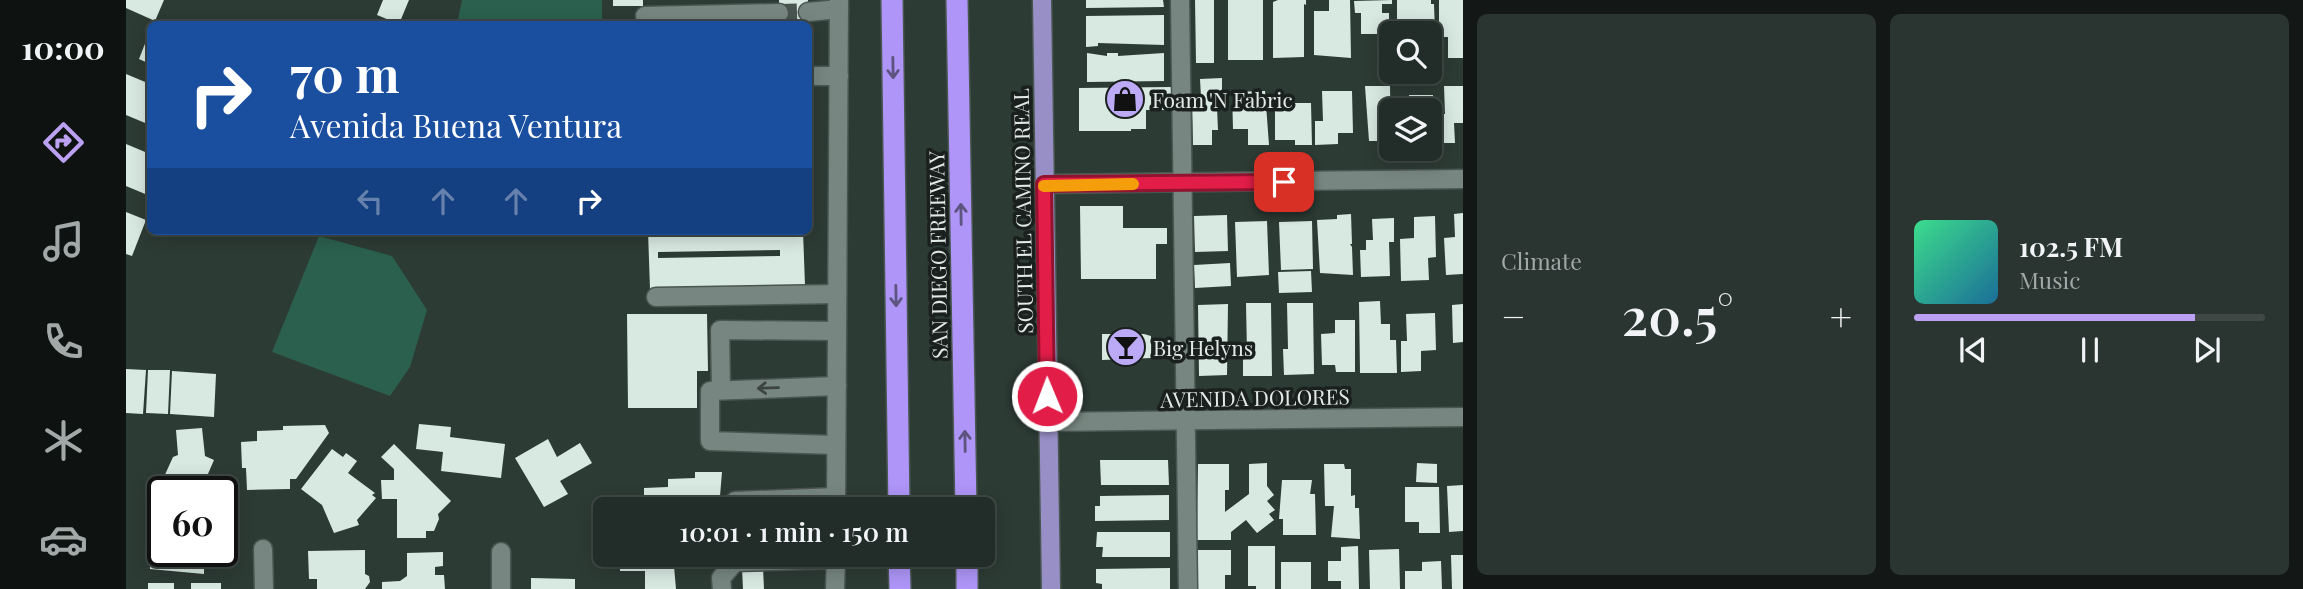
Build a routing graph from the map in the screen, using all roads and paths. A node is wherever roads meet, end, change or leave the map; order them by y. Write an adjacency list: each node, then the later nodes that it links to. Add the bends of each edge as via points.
1 (892, 0): 24 (highway, SAN DIEGO FREEWAY, one-way to 24)
2 (957, 0): 25 (highway, SAN DIEGO FREEWAY, one-way to 2)
3 (1042, 0): 12 (main road, SOUTH EL CAMINO REAL)
4 (1180, 0): 13 (street)
5 (839, 4): 6 (street); 10 (street)
6 (808, 12)
7 (779, 13): 8 (street)
8 (645, 16)
9 (812, 76): 10 (street)
10 (839, 76): 14 (street)
11 (1463, 179): 13 (street)
12 (1044, 184): 13 (street); 21 (main road, SOUTH EL CAMINO REAL)
13 (1182, 184): 20 (street)
14 (837, 294): 15 (street); 16 (street)
15 (656, 297)
16 (837, 331): 17 (street); 18 (street, via 720,330)
17 (837, 386): 18 (street, one-way to 18); 22 (street)
18 (721, 390): 22 (street, via 710,391 710,441)
19 (1463, 417): 20 (street, AVENIDA DOLORES)
20 (1184, 421): 21 (street, AVENIDA DOLORES); 39 (street)
21 (1048, 422): 38 (main road, SOUTH EL CAMINO REAL)
22 (836, 446): 23 (street)
23 (836, 497)
24 (899, 497)
25 (966, 497)
26 (263, 550): 32 (street)
27 (501, 552): 33 (street)
28 (731, 567): 34 (street, via 721,578)
29 (836, 567): 35 (street)
30 (899, 567): 36 (highway)
31 (967, 567): 37 (highway)
32 (264, 589)
33 (501, 589)
34 (722, 589)
35 (835, 589)
36 (900, 589)
37 (967, 589)
38 (1051, 589)
39 (1188, 589)

